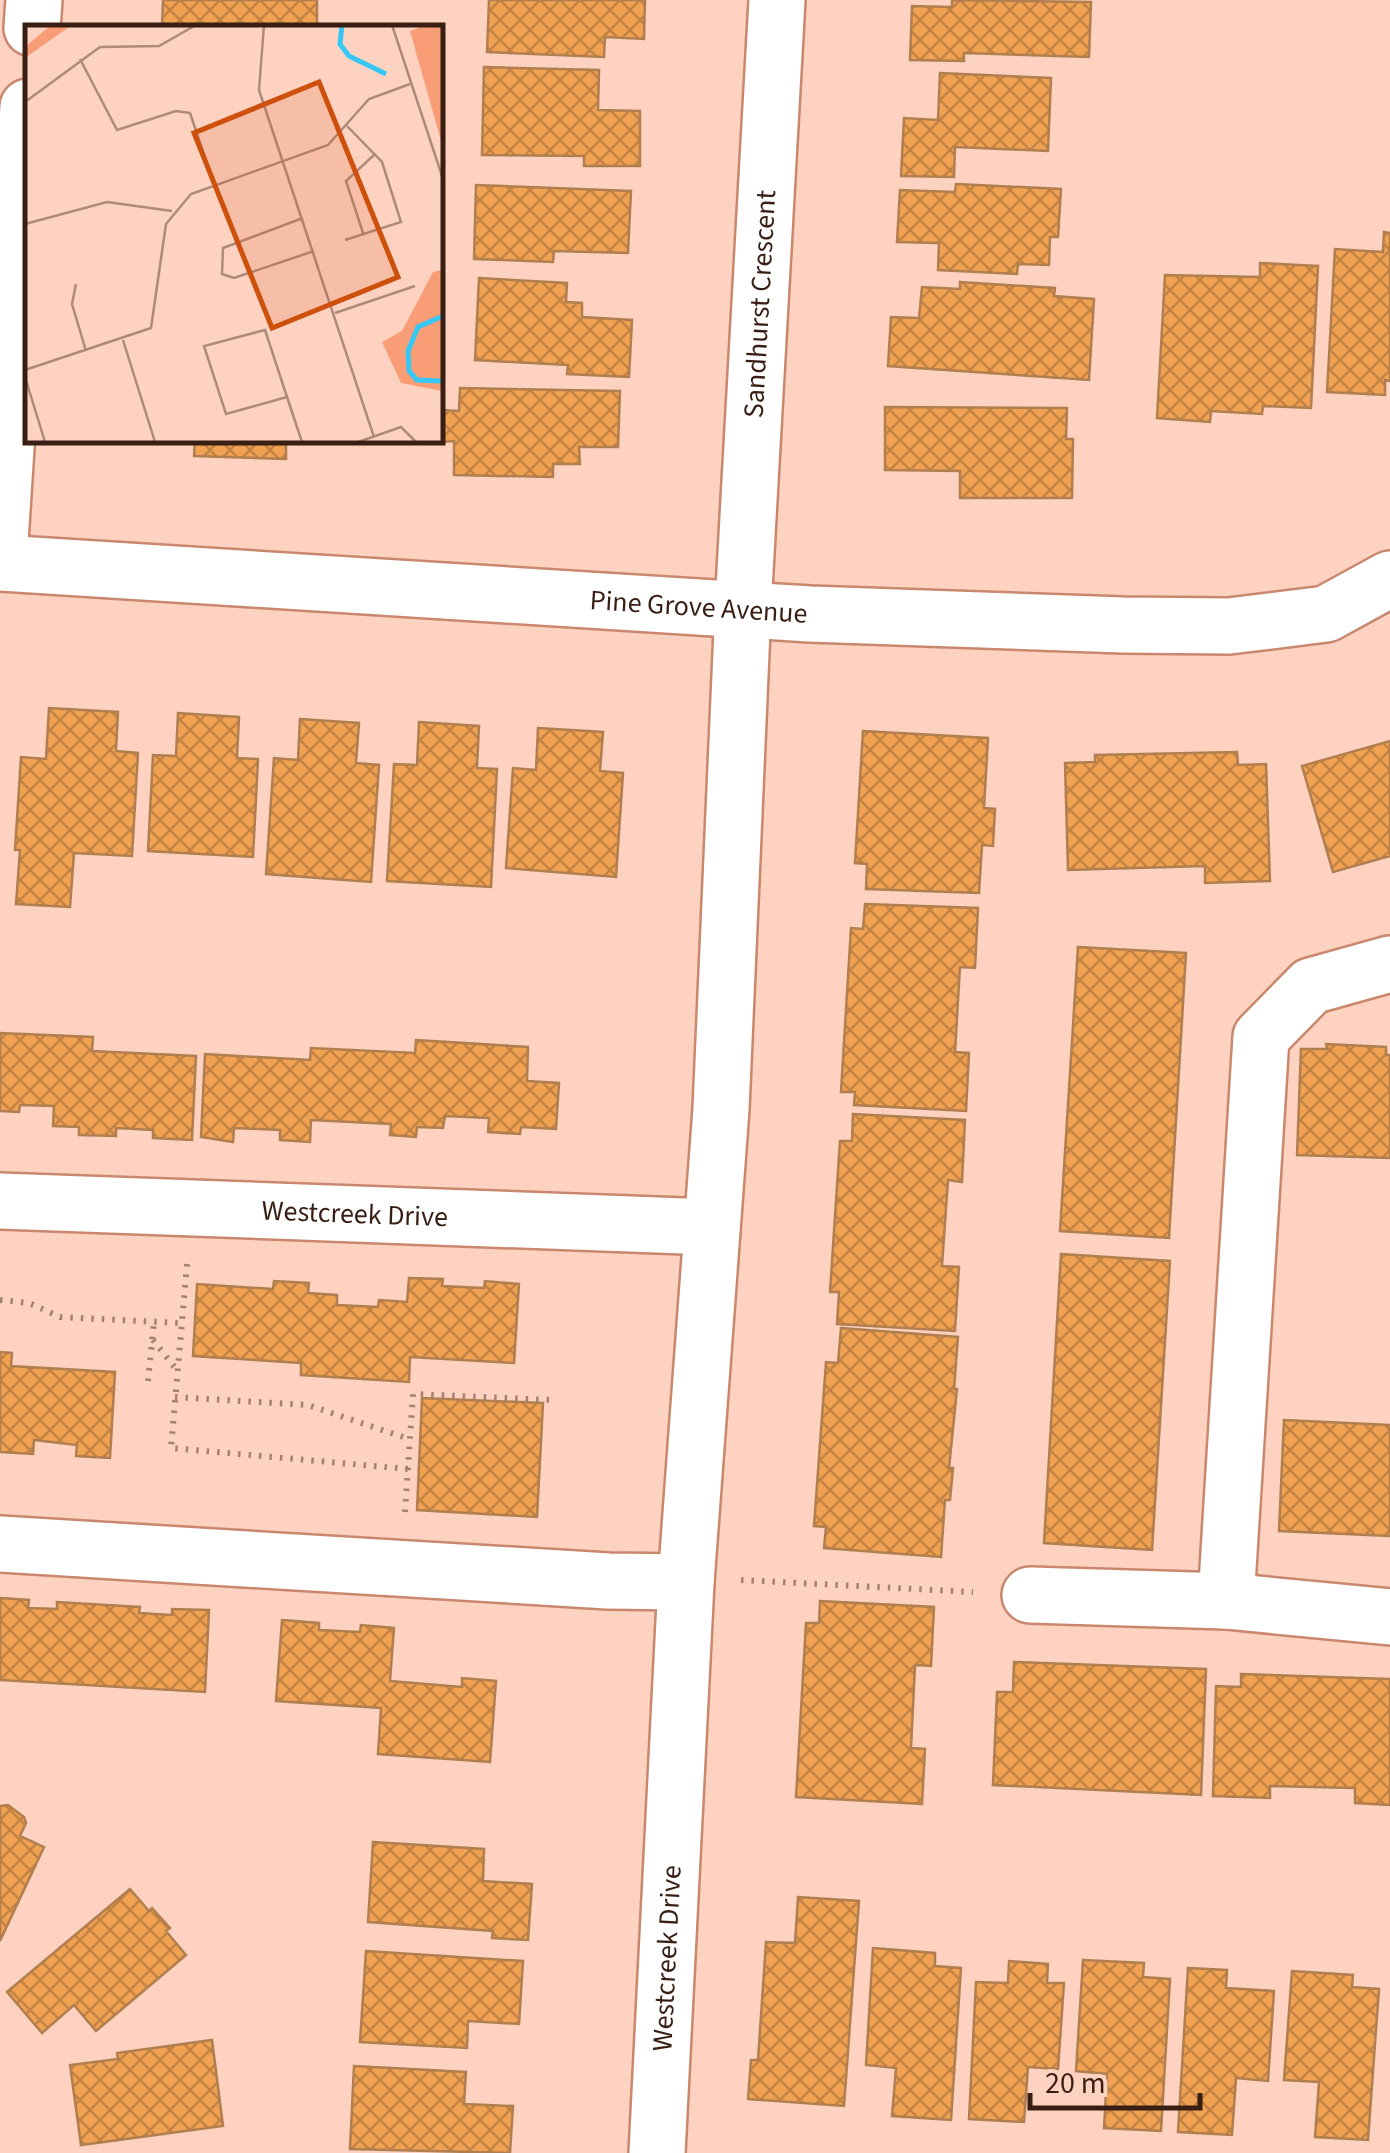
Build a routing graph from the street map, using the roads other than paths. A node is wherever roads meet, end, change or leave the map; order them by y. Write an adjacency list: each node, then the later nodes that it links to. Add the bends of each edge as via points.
1 (34, 0): 3 (street)
2 (777, 0): 8 (street, Sandhurst Crescent)
3 (32, 25)
4 (25, 154): 5 (street)
5 (0, 541)
6 (0, 563): 8 (street, Pine Grove Avenue)
7 (1390, 578): 8 (street, Pine Grove Avenue, via 1326,614 1229,626)
8 (743, 607): 11 (street, Westcreek Drive)
9 (1390, 964): 15 (street, via 1311,986 1261,1037)
10 (0, 1201): 11 (street, Westcreek Drive)
11 (712, 1228): 13 (street, Westcreek Drive)
12 (0, 1544): 13 (street)
13 (686, 1582): 17 (street, Westcreek Drive)
14 (1030, 1595): 15 (street)
15 (1226, 1600): 16 (street)
16 (1390, 1617)
17 (657, 2153)

